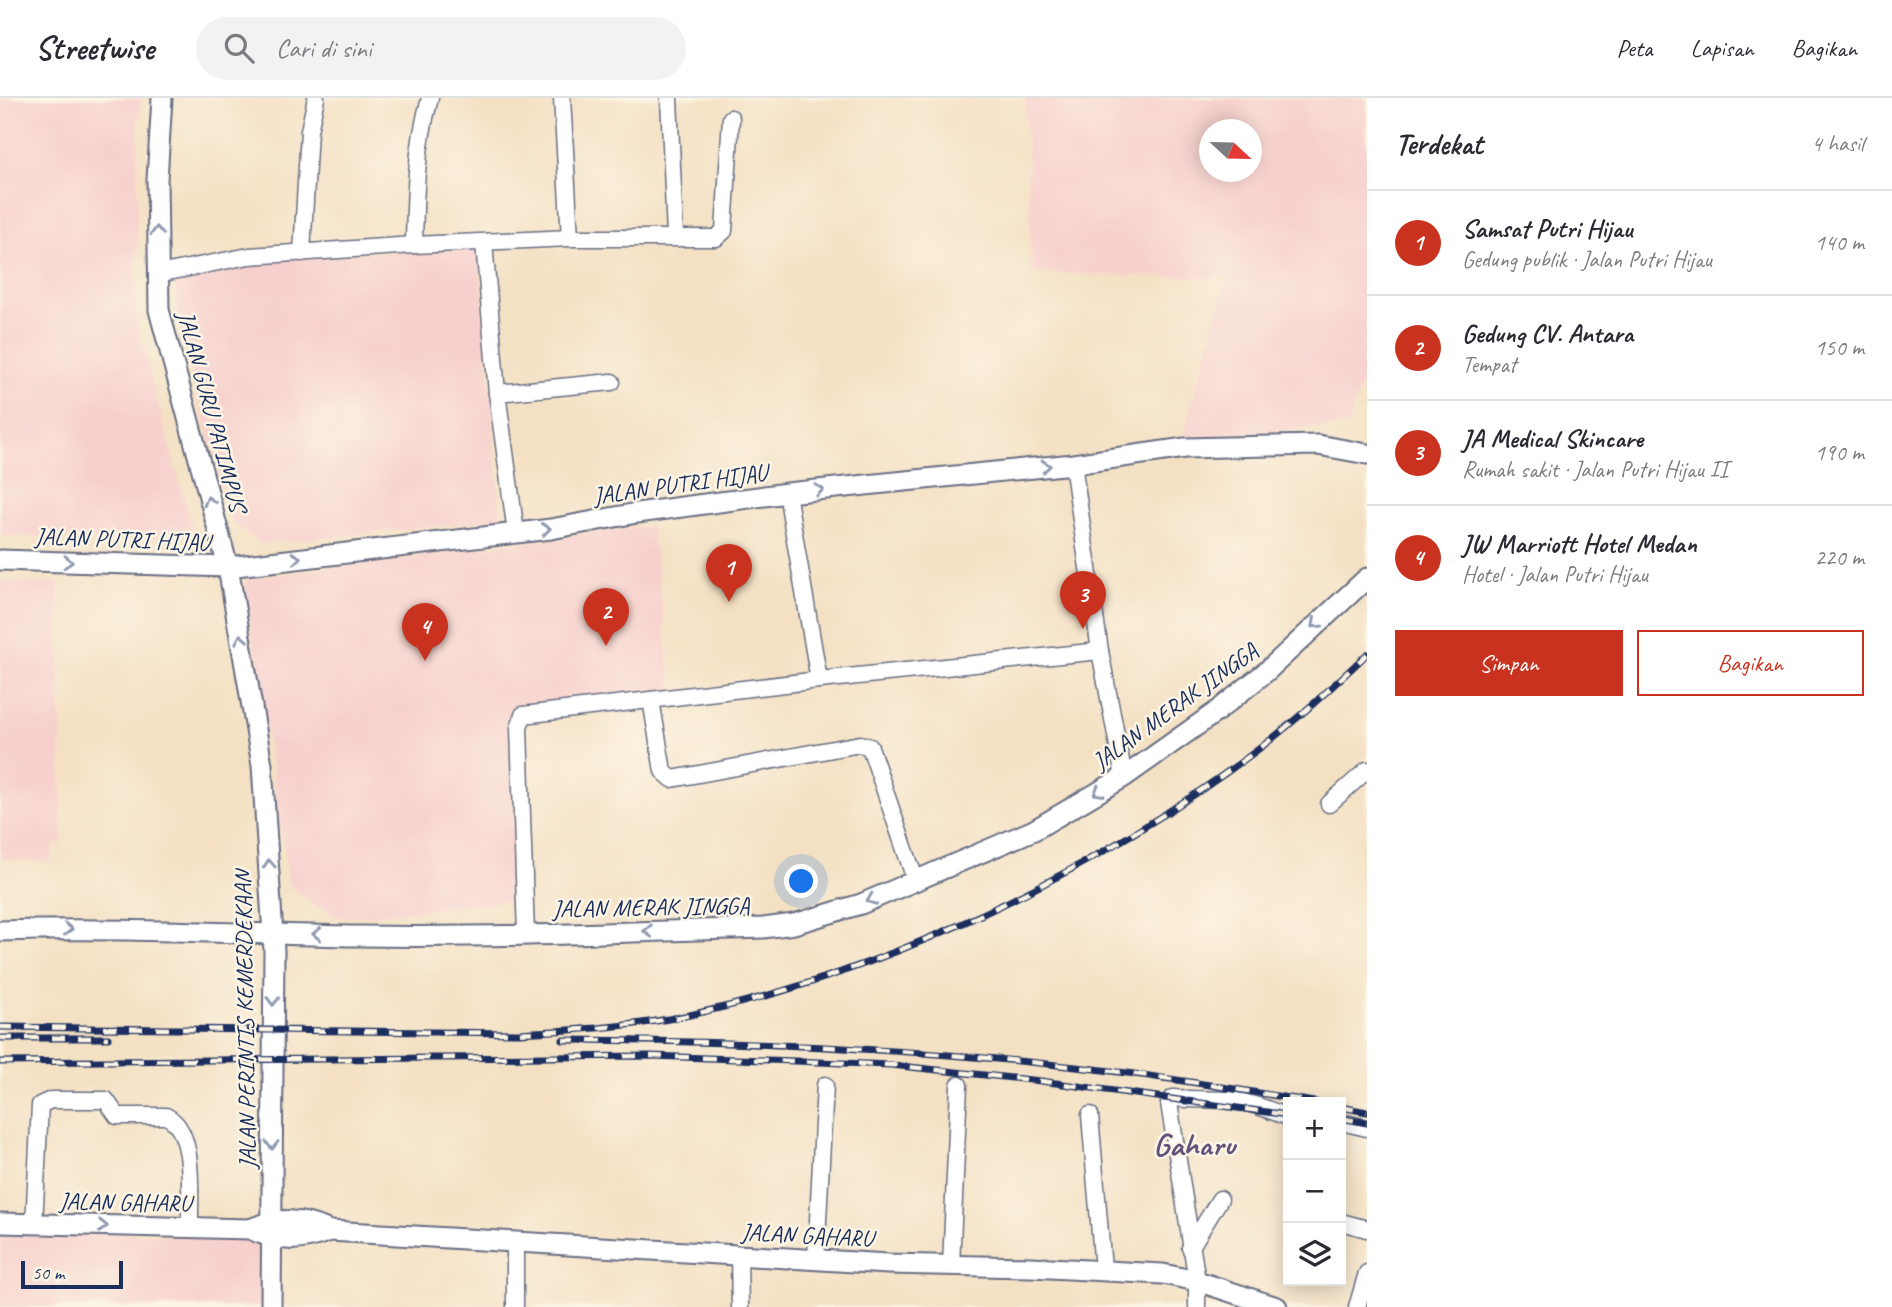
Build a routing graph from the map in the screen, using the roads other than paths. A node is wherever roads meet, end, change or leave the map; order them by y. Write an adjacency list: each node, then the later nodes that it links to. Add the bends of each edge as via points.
1 (162, 98): 12 (main road, JALAN GURU PATIMPUS, one-way to 1, via 156,180)
2 (316, 98): 11 (street, via 309,131)
3 (430, 98): 10 (street, via 416,166)
4 (562, 98): 8 (street)
5 (669, 98): 7 (street)
6 (731, 118): 7 (street, via 724,231 716,239)
7 (675, 236): 8 (street)
8 (570, 238): 9 (street)
9 (484, 243): 10 (street); 14 (street)
10 (414, 245): 11 (street)
11 (302, 253): 12 (street, via 248,256)
12 (158, 274): 20 (main road, JALAN GURU PATIMPUS, one-way to 12, via 165,339)
13 (612, 382): 14 (street)
14 (497, 393): 18 (street)
15 (1367, 454): 16 (main road, JALAN PUTRI HIJAU, via 1318,446 1203,446)
16 (1073, 464): 17 (main road, JALAN PUTRI HIJAU, one-way to 16); 22 (street)
17 (787, 493): 18 (main road, JALAN PUTRI HIJAU, one-way to 17); 23 (street)
18 (516, 533): 20 (main road, JALAN PUTRI HIJAU, one-way to 18)
19 (0, 560): 20 (main road, JALAN PUTRI HIJAU, one-way to 20)
20 (228, 567): 30 (main road, JALAN PERINTIS KEMERDEKAAN, one-way to 20, via 262,765)
21 (1367, 578): 25 (main road, JALAN MERAK JINGGA, one-way to 25, via 1268,671)
22 (1100, 651): 23 (street); 25 (street)
23 (819, 680): 24 (street)
24 (651, 700): 28 (street, via 663,771 673,779 860,744 870,747); 31 (street, via 530,712 520,719)
25 (1124, 777): 28 (main road, JALAN MERAK JINGGA, one-way to 28, via 1034,830)
26 (1363, 778): 27 (street)
27 (1329, 804)
28 (916, 882): 31 (main road, JALAN MERAK JINGGA, one-way to 31, via 861,904 773,927)
29 (0, 931): 30 (main road, JALAN MERAK JINGGA, one-way to 30)
30 (273, 932): 31 (main road, JALAN MERAK JINGGA, one-way to 30); 44 (main road, JALAN PERINTIS KEMERDEKAAN, one-way to 44)
31 (526, 934)
32 (825, 1085): 48 (street)
33 (959, 1085): 49 (street)
34 (1090, 1115): 50 (street)
35 (1283, 1115): 46 (street, via 1228,1100 1170,1100)
36 (1346, 1123): 37 (street)
37 (1367, 1128)
38 (1220, 1199): 46 (street)
39 (0, 1223): 41 (main road, JALAN GAHARU)
40 (1345, 1223): 43 (street)
41 (34, 1225): 42 (main road, JALAN GAHARU, one-way to 42); 42 (street, via 40,1105 51,1100 106,1100 117,1116 166,1116 183,1130)
42 (190, 1227): 44 (main road, JALAN GAHARU)
43 (1367, 1228)
44 (271, 1230): 45 (main road, JALAN GAHARU, via 312,1223 330,1231); 53 (main road, JALAN PERINTIS KEMERDEKAAN)
45 (515, 1243): 47 (main road, JALAN GAHARU); 54 (street)
46 (1190, 1248): 52 (street)
47 (739, 1256): 48 (main road, JALAN GAHARU); 55 (street)
48 (816, 1259): 49 (main road, JALAN GAHARU)
49 (951, 1266): 50 (main road, JALAN GAHARU)
50 (1102, 1269): 52 (main road, JALAN GAHARU)
51 (1367, 1273): 58 (street)
52 (1197, 1281): 56 (street); 57 (main road, JALAN GAHARU)
53 (271, 1307)
54 (515, 1307)
55 (740, 1307)
56 (1197, 1307)
57 (1277, 1307)
58 (1357, 1307)

